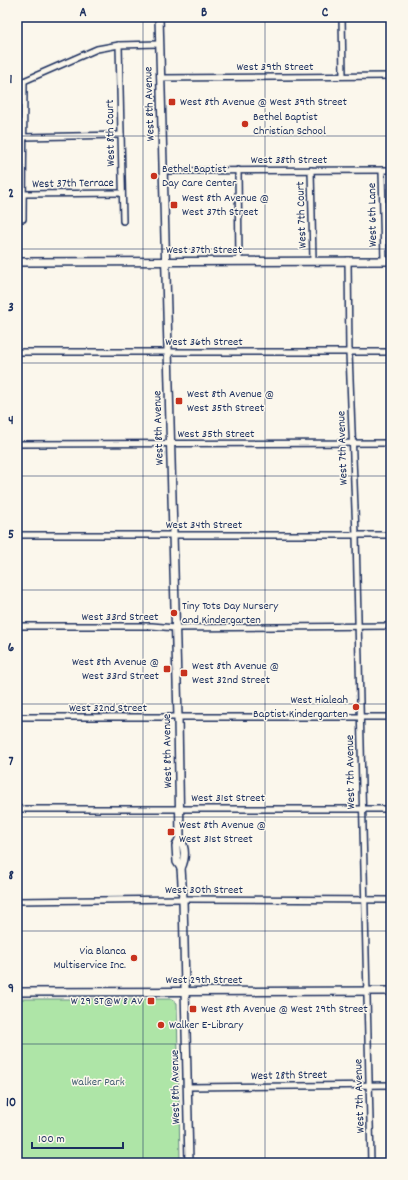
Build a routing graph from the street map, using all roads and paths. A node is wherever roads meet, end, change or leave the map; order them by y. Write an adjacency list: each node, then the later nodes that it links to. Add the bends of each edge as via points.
1 (159, 17): 3 (street, West 8th Avenue)
2 (342, 17): 5 (street)
3 (160, 44): 4 (street); 7 (street, West 8th Avenue)
4 (119, 45): 8 (street, via 97,49); 10 (street, West 8th Court)
5 (343, 76): 6 (street, West 39th Street); 7 (street, West 39th Street)
6 (391, 76)
7 (160, 78): 16 (street, West 8th Avenue)
8 (24, 81): 9 (street); 11 (street)
9 (17, 84)
10 (121, 135): 11 (street); 17 (street, West 8th Court)
11 (24, 137): 18 (street)
12 (238, 170): 13 (street, West 38th Street); 16 (street, West 38th Street); 23 (street)
13 (311, 170): 14 (street, West 38th Street); 21 (street, West 7th Court)
14 (382, 170): 15 (street, West 38th Street); 24 (street, West 6th Lane)
15 (391, 170)
16 (163, 171): 26 (street, West 8th Avenue)
17 (122, 193): 18 (street, West 37th Terrace); 20 (street, West 8th Court)
18 (24, 194): 19 (street)
19 (24, 219)
20 (123, 221)
21 (313, 260): 22 (street, West 37th Street); 23 (street, West 37th Street)
22 (348, 260): 24 (street, West 37th Street); 30 (street, West 7th Avenue)
23 (239, 261): 26 (street, West 37th Street)
24 (387, 261)
25 (17, 262): 26 (street, West 37th Street)
26 (165, 262): 28 (street, West 8th Avenue)
27 (17, 352): 28 (street, West 36th Street)
28 (168, 352): 30 (street, West 36th Street); 34 (street, West 8th Avenue)
29 (391, 352): 30 (street, West 36th Street)
30 (350, 353): 31 (street, West 7th Avenue)
31 (353, 443): 32 (street, West 35th Street); 34 (street, West 35th Street); 37 (street, West 7th Avenue)
32 (391, 443)
33 (17, 444): 34 (street, West 35th Street)
34 (170, 444): 36 (street, West 8th Avenue)
35 (17, 535): 36 (street, West 34th Street)
36 (173, 535): 37 (street, West 34th Street); 42 (street, West 8th Avenue)
37 (356, 535): 38 (street, West 34th Street); 40 (street, West 7th Avenue)
38 (391, 535)
39 (17, 626): 42 (street, West 33rd Street)
40 (358, 626): 41 (street, West 33rd Street); 42 (street, West 33rd Street); 44 (street, West 7th Avenue)
41 (391, 626)
42 (175, 628): 46 (street, West 8th Avenue)
43 (17, 717): 46 (street, West 32nd Street)
44 (360, 717): 45 (street, West 32nd Street); 46 (street, West 32nd Street); 49 (street, West 7th Avenue)
45 (391, 717)
46 (178, 718): 47 (street, West 8th Avenue)
47 (180, 808): 48 (street, West 31st Street); 49 (street, West 31st Street); 51 (street, West 8th Avenue, via 180,837 184,844 185,860 181,868)
48 (17, 809)
49 (362, 809): 50 (street, West 31st Street); 52 (street, West 7th Avenue)
50 (391, 809)
51 (183, 899): 52 (street, West 30th Street); 54 (street, West 30th Street); 55 (street, West 8th Avenue)
52 (364, 900): 53 (street, West 30th Street); 56 (street, West 7th Avenue)
53 (391, 900)
54 (17, 901)
55 (185, 990): 56 (street, West 29th Street); 58 (street, West 29th Street); 61 (street, West 8th Avenue)
56 (366, 991): 57 (street, West 29th Street); 59 (street, West 7th Avenue)
57 (391, 991)
58 (17, 992)
59 (370, 1085): 60 (street, West 28th Street); 61 (street, West 28th Street); 63 (street, West 7th Avenue)
60 (391, 1085)
61 (187, 1087): 62 (street, West 8th Avenue)
62 (188, 1163)
63 (372, 1163)

